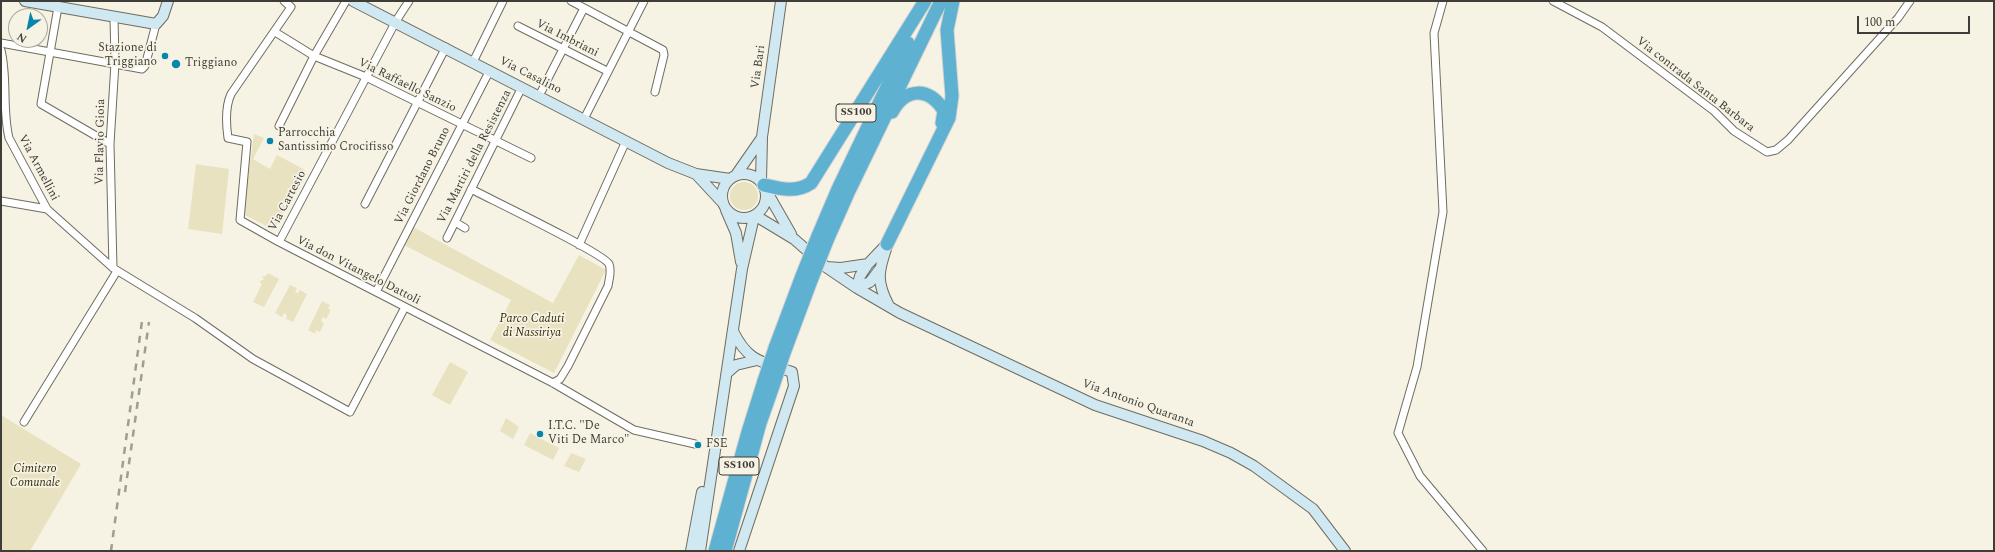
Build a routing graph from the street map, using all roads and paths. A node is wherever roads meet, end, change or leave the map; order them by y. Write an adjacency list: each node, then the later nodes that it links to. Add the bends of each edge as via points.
1 (25, 1): 18 (main road)
2 (168, 1): 22 (main road, via 163,16)
3 (284, 1): 25 (street, via 291,7)
4 (346, 1): 31 (street)
5 (353, 1): 21 (main road, Via Casalino)
6 (409, 1): 21 (street, Via Cartesio)
7 (503, 1): 32 (street)
8 (572, 1): 19 (street)
9 (644, 1): 24 (street)
10 (781, 1): 44 (main road, Via Bari)
11 (925, 1): 53 (highway, SS100, via 814,180 804,188 792,190)
12 (931, 1): 62 (highway, SS100, via 880,99 838,189)
13 (941, 1): 50 (highway, SS100)
14 (953, 1): 47 (highway, SS100, via 947,30 952,96 949,118)
15 (1442, 1): 91 (street, via 1434,33 1443,212 1417,367 1398,433 1420,476)
16 (1553, 1): 17 (street, Via contrada Santa Barbara, via 1602,27 1714,111 1734,131 1767,152 1776,150 1788,140 1898,18)
17 (1910, 1)
18 (58, 7): 20 (main road); 30 (street)
19 (584, 8): 24 (street); 28 (street)
20 (114, 17): 22 (main road); 33 (street, Via Flavio Gioia)
21 (396, 21): 27 (main road, Via Casalino); 36 (street, Via Cartesio)
22 (156, 24): 33 (street, via 142,69)
23 (518, 26): 28 (street, Via Imbriani)
24 (628, 30): 35 (street); 38 (street, via 663,50)
25 (275, 32): 31 (street, Via Raffaello Sanzio); 65 (street, Via don Vitangelo Dattoli, via 231,94 227,111 228,138 246,142 240,220)
26 (1, 43): 30 (street)
27 (446, 47): 32 (main road, Via Casalino); 40 (street)
28 (562, 49): 35 (street, Via Imbriani); 39 (street)
29 (1, 50): 58 (street, Via Armellini, via 9,138)
30 (49, 52): 33 (street); 48 (street, via 41,104)
31 (314, 56): 36 (street, Via Raffaello Sanzio); 43 (street)
32 (473, 62): 34 (main road, Via Casalino)
33 (115, 63): 48 (street, Via Flavio Gioia)
34 (490, 70): 37 (main road, Via Casalino); 42 (street, Via Giordano Bruno)
35 (607, 71): 41 (street)
36 (366, 77): 40 (street, Via Raffaello Sanzio); 65 (street, Via Cartesio)
37 (522, 87): 39 (main road, Via Casalino); 45 (street, Via Martiri della Resistenza)
38 (655, 92)
39 (539, 96): 41 (main road, Via Casalino)
40 (417, 103): 42 (street, Via Raffaello Sanzio); 56 (street)
41 (584, 119): 46 (main road, Via Casalino)
42 (462, 125): 45 (street, Via Raffaello Sanzio); 74 (street, Via Giordano Bruno)
43 (279, 126)
44 (762, 137): 52 (main road); 53 (main road, Via Bari)
45 (495, 141): 49 (street, Via Raffaello Sanzio); 54 (street, Via Martiri della Resistenza)
46 (626, 141): 51 (main road, Via Casalino); 67 (street)
47 (938, 143): 50 (highway, SS100, via 944,111 938,101 926,94 913,93 898,102); 66 (highway, SS100)
48 (110, 144): 70 (street, Via Flavio Gioia)
49 (530, 158)
50 (860, 169): 62 (highway, SS100)
51 (696, 174): 52 (main road, Via Casalino); 57 (main road, Via Casalino)
52 (733, 177): 53 (main road, via 746,174 755,176); 57 (main road, via 724,186)
53 (764, 186): 59 (main road, via 766,202 762,211); 64 (main road)
54 (471, 190): 60 (street, Via Martiri della Resistenza); 67 (street)
55 (1, 202): 58 (street)
56 (365, 204)
57 (723, 204): 59 (main road, via 730,214 738,218); 71 (main road, via 736,233)
58 (48, 209): 70 (street, Via Armellini)
59 (755, 216): 64 (main road); 71 (main road)
60 (455, 222): 61 (street); 63 (street, Via Martiri della Resistenza)
61 (465, 228)
62 (823, 237): 81 (highway, SS100, bridge)
63 (447, 238)
64 (794, 238): 69 (main road, Via Antonio Quaranta)
65 (279, 242): 74 (street, Via don Vitangelo Dattoli)
66 (887, 244): 68 (main road); 72 (main road)
67 (578, 245): 80 (street, via 604,259 609,265 611,275 568,366 560,379)
68 (868, 264): 69 (main road, via 841,268); 73 (main road, via 860,276)
69 (826, 267): 73 (main road, Via Antonio Quaranta)
70 (115, 270): 76 (street, Via Armellini, via 202,322 253,359 350,412); 82 (street)
71 (742, 270): 77 (main road)
72 (879, 270): 73 (main road, via 870,282); 75 (main road, via 881,290)
73 (857, 288): 75 (main road, Via Antonio Quaranta)
74 (376, 292): 76 (street, Via don Vitangelo Dattoli)
75 (889, 306): 90 (main road, Via Antonio Quaranta, via 1095,405 1231,453 1254,466 1314,509)
76 (405, 308): 80 (street, Via don Vitangelo Dattoli)
77 (734, 331): 78 (main road, via 743,348); 79 (main road)
78 (756, 360): 79 (main road, via 736,365); 89 (main road, via 792,372 794,386)
79 (728, 373): 84 (main road)
80 (553, 383): 83 (street, via 634,430)
81 (768, 383): 87 (highway, SS100, via 748,432); 88 (highway, SS100, via 760,423)
82 (24, 422)
83 (695, 444)
84 (714, 451): 85 (main road, via 698,506); 86 (main road)
85 (691, 551)
86 (700, 551)
87 (715, 551)
88 (725, 551)
89 (739, 551)
90 (1345, 551)
91 (1483, 551)

